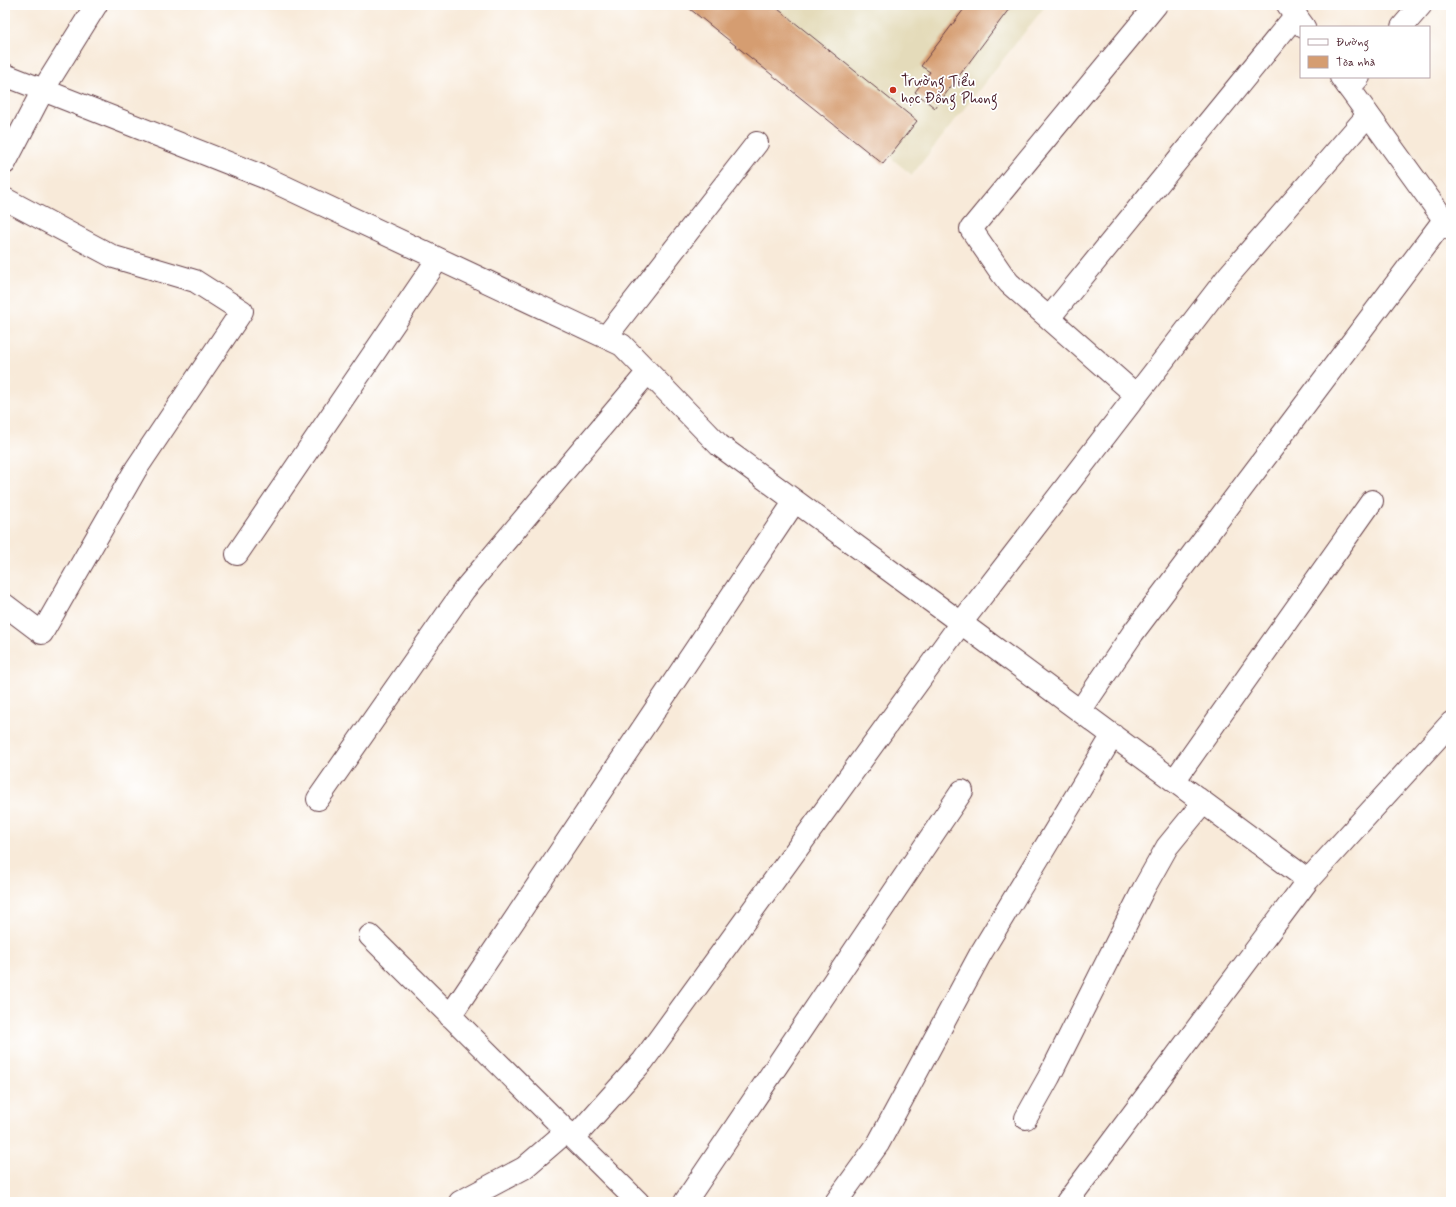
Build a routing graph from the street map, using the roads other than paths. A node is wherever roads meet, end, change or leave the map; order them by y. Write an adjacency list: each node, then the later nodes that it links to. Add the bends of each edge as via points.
1 (96, 5): 8 (street)
2 (1156, 5): 15 (street, via 971,228 1009,283)
3 (1421, 5): 5 (street)
4 (1296, 16): 15 (street)
5 (1403, 26)
6 (5, 75): 8 (street)
7 (1349, 81): 9 (street)
8 (43, 90): 11 (street); 14 (street, via 264,177)
9 (1368, 115): 13 (street); 18 (street, via 1229,275)
10 (757, 143): 16 (street)
11 (5, 163)
12 (5, 199): 22 (street, via 114,257 195,281 242,311 136,469 42,633)
13 (1447, 224): 24 (street, via 1133,633)
14 (438, 259): 16 (street); 21 (street)
15 (1049, 318): 18 (street)
16 (606, 337): 17 (street, via 622,345)
17 (648, 372): 19 (street, via 719,445); 29 (street, via 464,590)
18 (1136, 395): 23 (street)
19 (795, 501): 23 (street); 33 (street)
20 (1372, 501): 27 (street)
21 (237, 554)
22 (5, 605)
23 (961, 623): 24 (street); 35 (street, via 643,1061)
24 (1080, 711): 26 (street)
25 (1451, 722): 31 (street)
26 (1113, 735): 27 (street); 39 (street, via 981,953 878,1144)
27 (1174, 781): 30 (street)
28 (962, 791): 38 (street)
29 (318, 799)
30 (1203, 803): 31 (street); 34 (street, via 1167,847)
31 (1308, 880): 40 (street)
32 (370, 936): 33 (street)
33 (450, 1016): 35 (street)
34 (1026, 1118)
35 (570, 1135): 36 (street, via 524,1168); 37 (street)
36 (460, 1202)
37 (638, 1202)
38 (685, 1202)
39 (836, 1202)
40 (1066, 1202)

